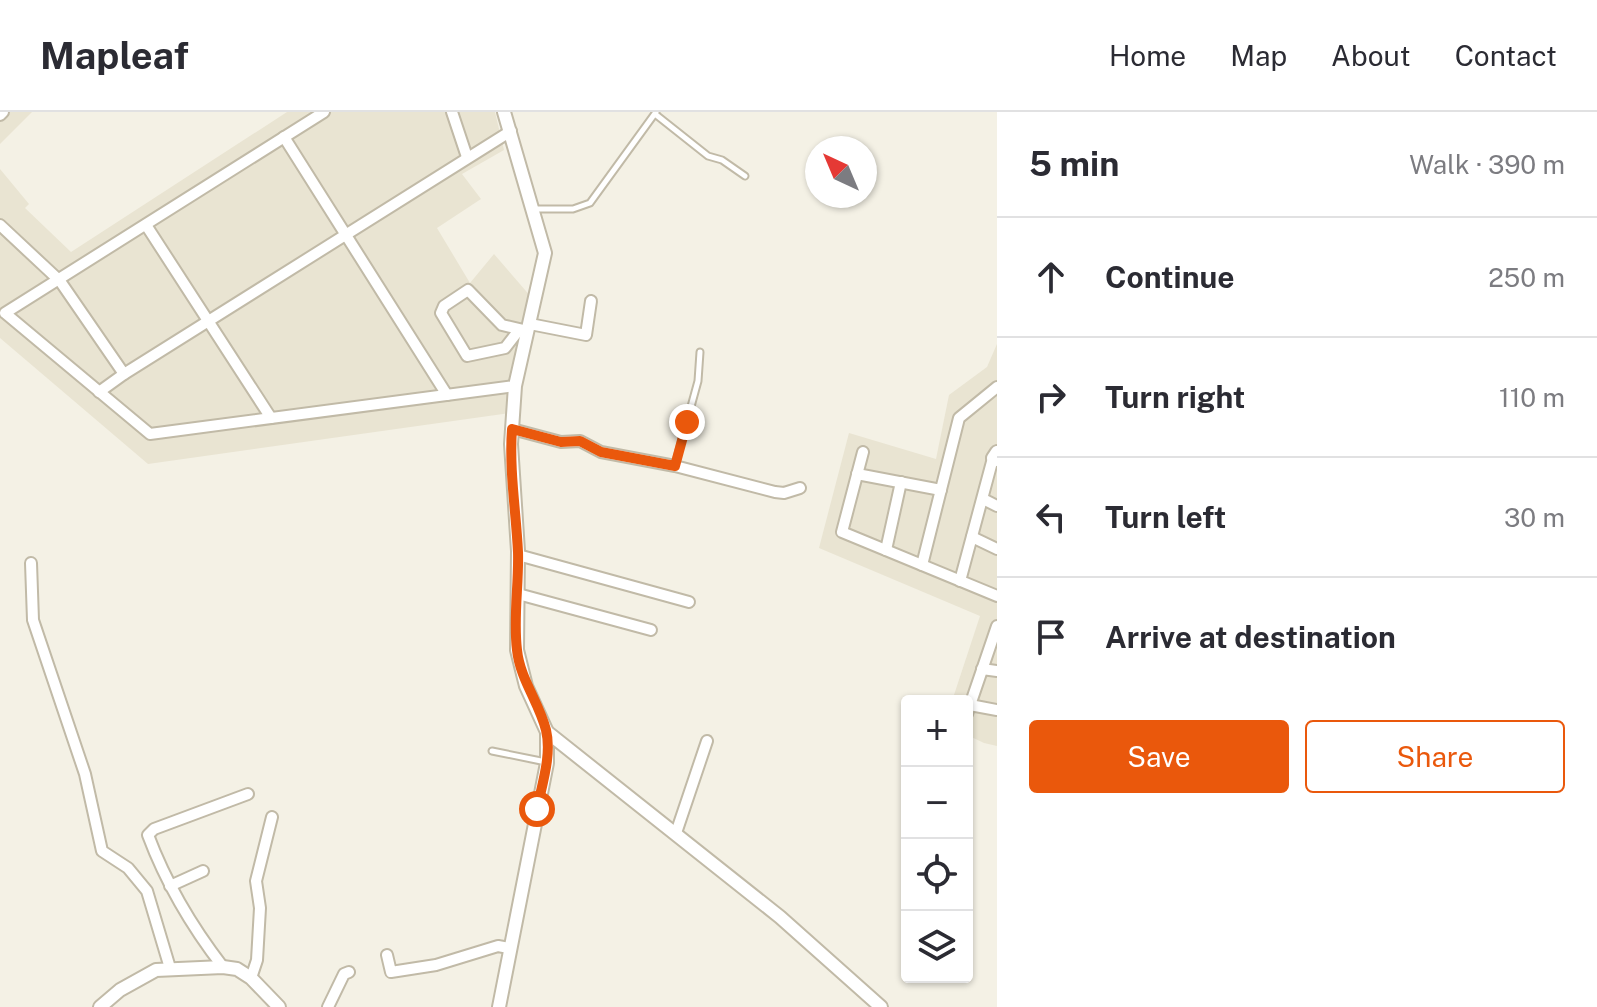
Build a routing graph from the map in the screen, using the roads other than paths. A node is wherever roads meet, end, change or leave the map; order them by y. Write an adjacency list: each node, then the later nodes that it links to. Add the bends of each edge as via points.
1 (324, 112): 6 (street)
2 (452, 112): 7 (street)
3 (504, 112): 5 (street)
4 (656, 113): 8 (lane, via 708,156); 9 (lane, via 590,203 573,209)
5 (511, 131): 7 (street); 9 (street)
6 (284, 137): 11 (street); 12 (street)
7 (467, 157): 12 (street)
8 (745, 176)
9 (532, 209): 16 (street, via 545,253)
10 (0, 225): 13 (street)
11 (146, 225): 13 (street); 15 (street)
12 (347, 235): 15 (street); 22 (street)
13 (60, 281): 18 (street); 21 (street, via 5,313)
14 (591, 301): 16 (street, via 586,335)
15 (210, 321): 18 (street); 23 (street)
16 (525, 328): 16 (street, via 505,348 467,356 441,313 468,290 502,325); 19 (street)
17 (700, 352): 27 (lane, via 698,381)
18 (124, 374): 21 (street)
19 (515, 386): 22 (street); 24 (street)
20 (997, 387): 31 (street, via 959,418)
21 (99, 392): 23 (street, via 150,434)
22 (447, 395): 23 (street)
23 (271, 418)
24 (512, 429): 27 (street); 37 (street)
25 (863, 452): 28 (street)
26 (996, 457): 32 (street)
27 (675, 466): 30 (street, via 775,492)
28 (857, 474): 29 (street); 36 (street, via 842,532)
29 (901, 482): 31 (street); 36 (street)
30 (800, 488)
31 (941, 490): 39 (street)
32 (983, 499): 33 (street); 34 (street)
33 (997, 506)
34 (972, 537): 35 (street); 40 (street)
35 (997, 549)
36 (886, 550): 39 (street)
37 (518, 555): 41 (street); 43 (street)
38 (31, 563): 63 (street, via 33,620 85,774 102,851 128,868 147,891)
39 (922, 565): 40 (street)
40 (960, 581): 42 (street)
41 (518, 594): 44 (street); 51 (street, via 517,650)
42 (997, 596)
43 (689, 602)
44 (651, 630)
45 (996, 631): 46 (street)
46 (982, 669): 47 (street); 48 (street)
47 (997, 671)
48 (973, 695)
49 (973, 710): 50 (street)
50 (997, 710)
51 (547, 732): 54 (street); 57 (street)
52 (707, 741): 57 (street)
53 (492, 751): 54 (lane)
54 (547, 763): 60 (street)
55 (248, 794): 59 (street, via 149,832)
56 (272, 817): 65 (street, via 256,881 260,908)
57 (676, 833): 70 (street)
58 (203, 871): 59 (street)
59 (170, 886): 62 (street)
60 (509, 948): 61 (street, via 498,946 391,972); 69 (street)
61 (387, 955)
62 (223, 967): 63 (street); 65 (street)
63 (170, 968): 66 (street, via 120,990)
64 (349, 972): 68 (street)
65 (251, 978): 67 (street)
66 (100, 1007)
67 (279, 1007)
68 (328, 1007)
69 (499, 1007)
70 (881, 1007)

